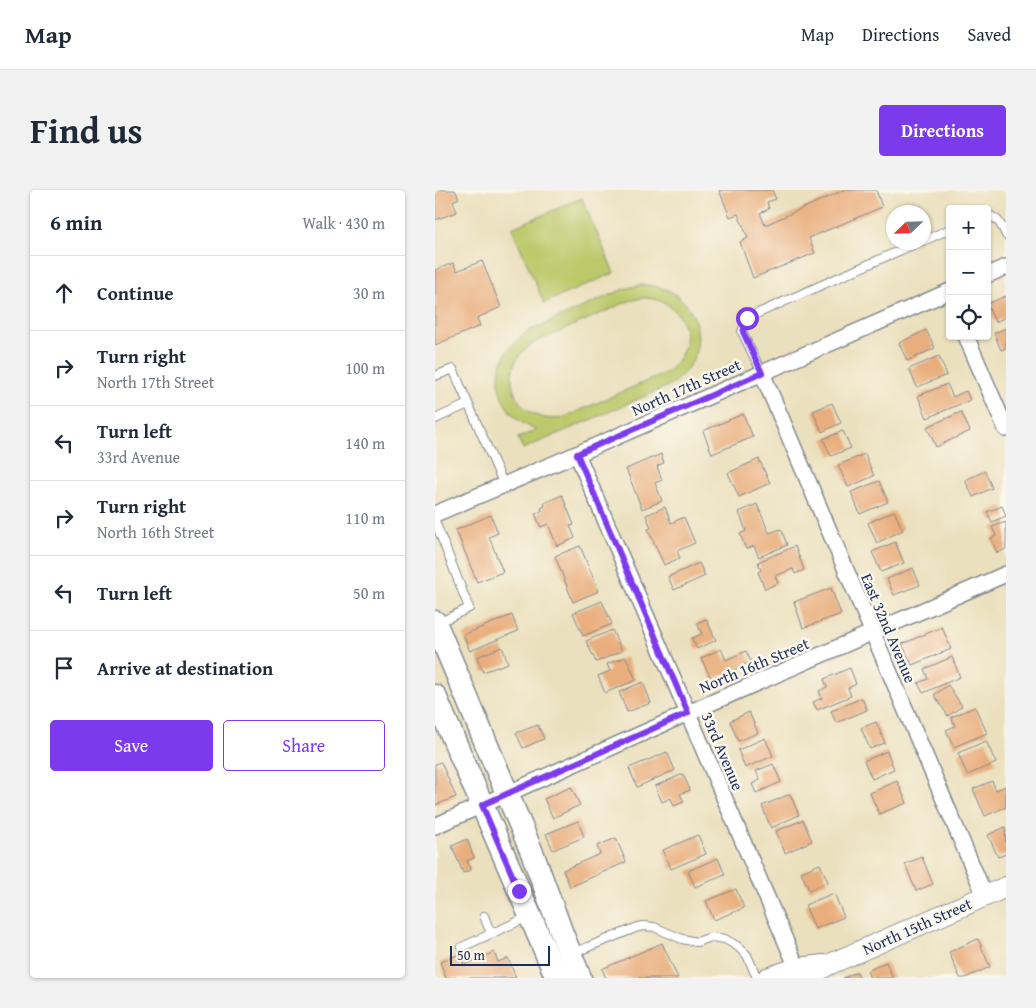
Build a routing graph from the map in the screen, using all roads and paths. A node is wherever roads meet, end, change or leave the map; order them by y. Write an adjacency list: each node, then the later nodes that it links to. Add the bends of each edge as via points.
1 (991, 216): 3 (lane, via 1000,223)
2 (946, 231): 4 (lane)
3 (1006, 235)
4 (931, 237)
5 (901, 250): 10 (lane, via 747,318 743,332)
6 (1006, 267): 7 (street)
7 (991, 273)
8 (947, 295): 10 (street, North 17th Street)
9 (968, 340): 14 (street)
10 (762, 373): 15 (street, North 17th Street); 21 (street, East 32nd Avenue)
11 (435, 376): 12 (lane, via 453,369)
12 (468, 404): 13 (lane); 16 (lane)
13 (435, 418)
14 (1006, 429)
15 (577, 454): 16 (street, North 17th Street); 23 (street, 33rd Avenue)
16 (504, 485): 17 (street, North 17th Street)
17 (435, 514)
18 (435, 522): 20 (lane, via 469,608)
19 (1006, 574): 21 (street, North 16th Street)
20 (435, 623): 24 (main road)
21 (872, 633): 23 (street, North 16th Street); 28 (street, East 32nd Avenue)
22 (435, 696): 25 (main road)
23 (688, 713): 24 (street, North 16th Street); 34 (street, 33rd Avenue)
24 (507, 794): 25 (street, North 16th Street); 33 (main road)
25 (482, 805): 26 (street, North 16th Street); 30 (main road)
26 (435, 826)
27 (1006, 887): 28 (main road, North 15th Street)
28 (985, 896): 34 (main road, North 15th Street)
29 (484, 916): 31 (lane)
30 (530, 916): 31 (lane); 35 (main road)
31 (491, 934): 32 (lane)
32 (461, 947)
33 (570, 955): 36 (main road); 37 (lane, via 638,927 654,927 697,942 725,939 747,955)
34 (802, 975): 38 (main road, North 15th Street)
35 (557, 978)
36 (580, 978)
37 (757, 978)
38 (767, 978)

